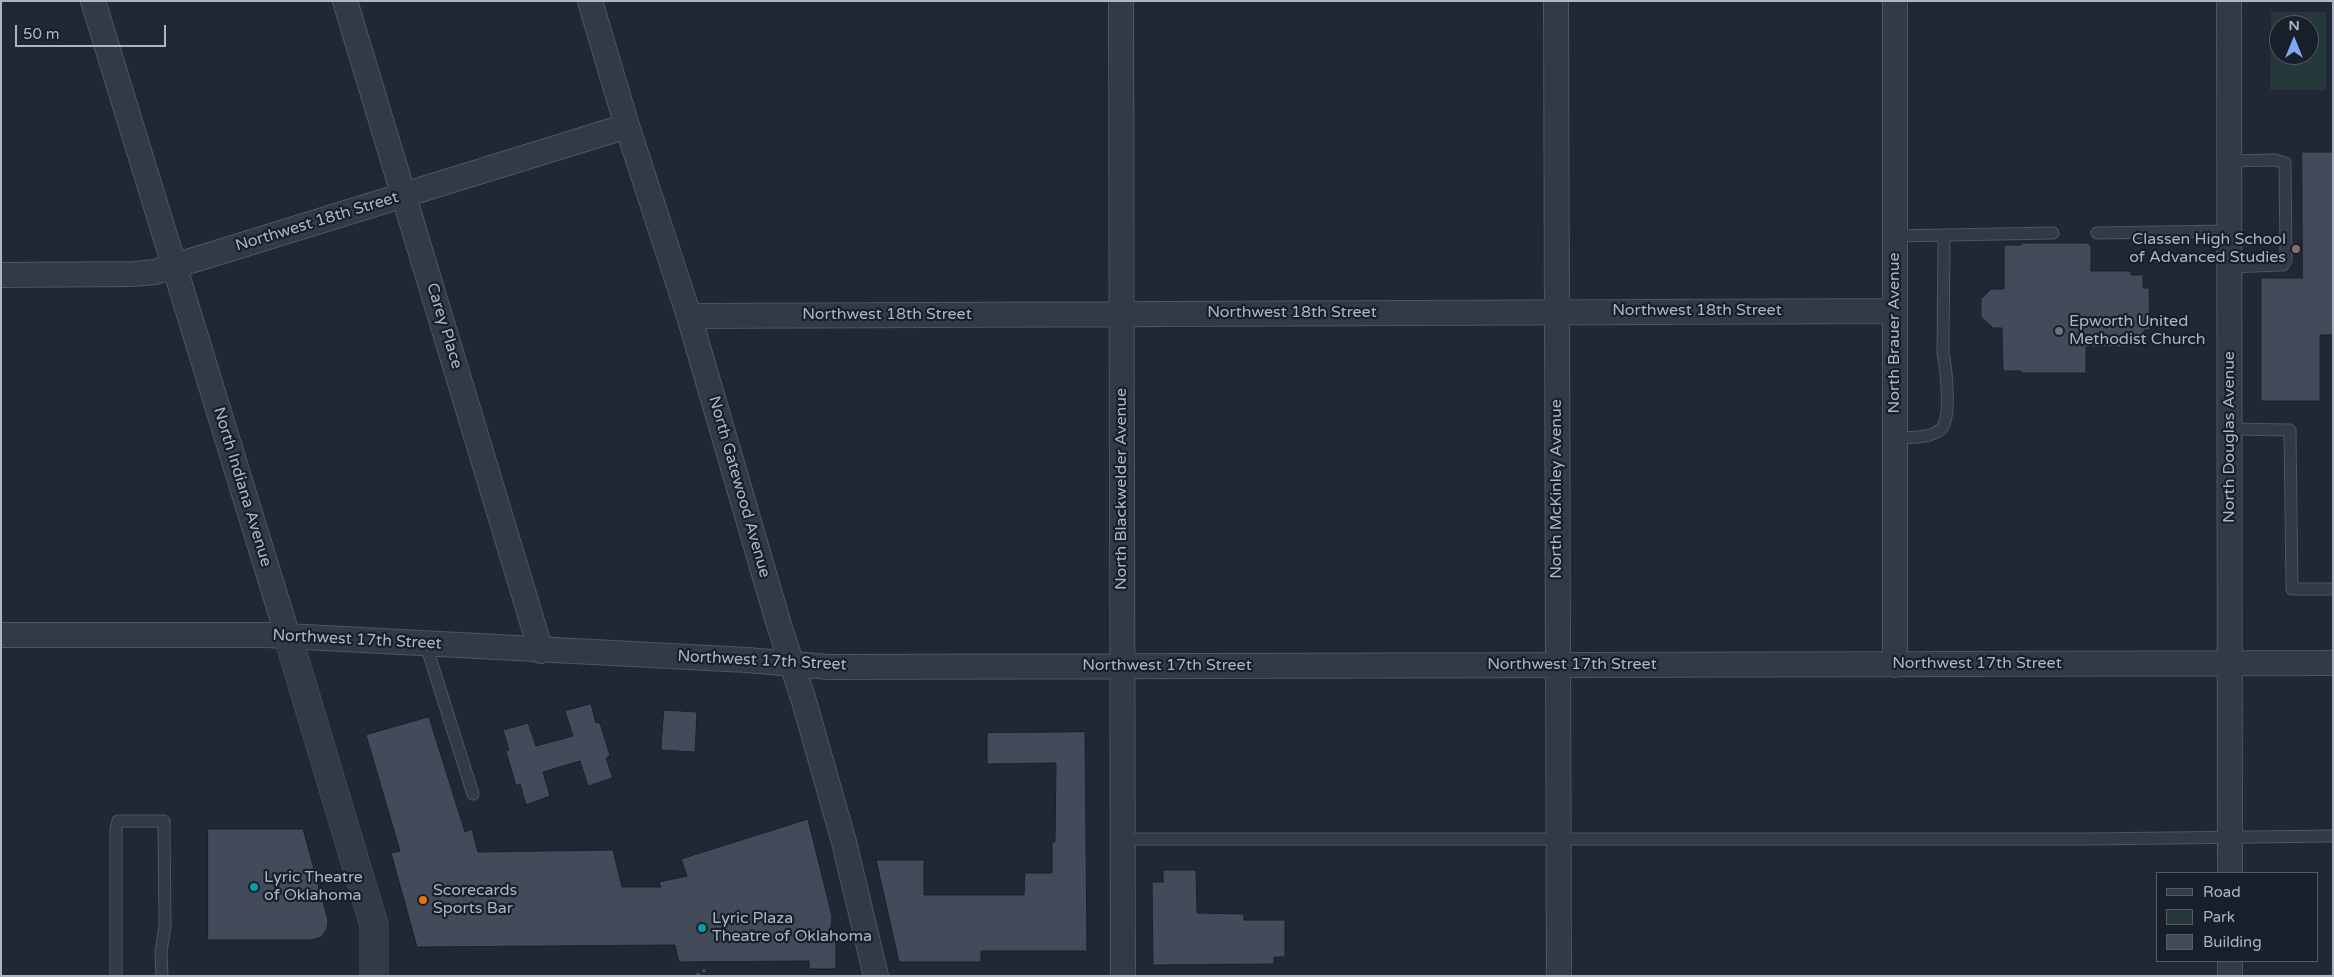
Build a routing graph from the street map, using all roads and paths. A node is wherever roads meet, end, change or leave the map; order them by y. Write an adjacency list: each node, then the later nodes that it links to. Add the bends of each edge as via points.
1 (94, 1): 16 (street, North Indiana Avenue)
2 (345, 1): 10 (street, Carey Place)
3 (590, 1): 8 (street, North Gatewood Avenue)
4 (1121, 1): 21 (street, North Blackwelder Avenue)
5 (1556, 1): 20 (street, North McKinley Avenue)
6 (1895, 1): 15 (street, North Brauer Avenue)
7 (2229, 1): 9 (street, North Douglas Avenue)
8 (627, 126): 10 (street, Northwest 18th Street); 22 (street, North Gatewood Avenue)
9 (2230, 161): 11 (street, North Douglas Avenue); 17 (lane, via 2275,160 2285,163 2286,260 2282,266)
10 (404, 194): 16 (street, Northwest 18th Street); 29 (street, Carey Place)
11 (2230, 231): 13 (lane); 17 (street, North Douglas Avenue)
12 (2053, 233): 14 (lane)
13 (2097, 233)
14 (1944, 235): 15 (lane); 24 (lane, via 1946,421 1941,429 1931,434)
15 (1895, 236): 19 (street, North Brauer Avenue)
16 (174, 267): 18 (street, Northwest 18th Street, via 133,274); 27 (street, North Indiana Avenue)
17 (2230, 267): 23 (street, North Douglas Avenue)
18 (1, 275)
19 (1895, 311): 20 (street, Northwest 18th Street); 24 (street, North Brauer Avenue)
20 (1556, 312): 21 (street, Northwest 18th Street); 33 (street, North McKinley Avenue)
21 (1122, 314): 22 (street, Northwest 18th Street); 35 (street, North Blackwelder Avenue)
22 (688, 316): 30 (street, North Gatewood Avenue)
23 (2230, 429): 25 (lane, via 2290,430 2292,589); 31 (street, North Douglas Avenue)
24 (1896, 438): 34 (street, North Brauer Avenue)
25 (2333, 589)
26 (1, 635): 27 (street, Northwest 17th Street)
27 (288, 636): 28 (street, Northwest 17th Street); 48 (street, North Indiana Avenue, via 374,925)
28 (426, 644): 29 (street, Northwest 17th Street); 36 (lane)
29 (542, 650): 30 (street, Northwest 17th Street)
30 (792, 663): 35 (street, Northwest 17th Street, via 829,667); 50 (street, North Gatewood Avenue, via 828,783)
31 (2230, 664): 32 (street, Northwest 17th Street); 34 (street, Northwest 17th Street); 37 (street, North Douglas Avenue)
32 (2333, 664)
33 (1557, 665): 34 (street, Northwest 17th Street); 35 (street, Northwest 17th Street); 40 (street, North McKinley Avenue)
34 (1895, 665)
35 (1122, 666): 39 (street, North Blackwelder Avenue)
36 (473, 794)
37 (2230, 836): 38 (lane); 40 (lane); 41 (street, North Douglas Avenue)
38 (2333, 836)
39 (1123, 839): 40 (lane); 51 (street, North Blackwelder Avenue)
40 (1558, 840): 52 (street, North McKinley Avenue)
41 (2230, 872)
42 (811, 934): 43 (path)
43 (814, 947)
44 (2230, 962): 53 (street)
45 (706, 970): 49 (path)
46 (116, 976): 47 (lane, via 118,821 164,821)
47 (162, 976)
48 (374, 976)
49 (696, 976)
50 (876, 976)
51 (1123, 976)
52 (1559, 976)
53 (2230, 976)

